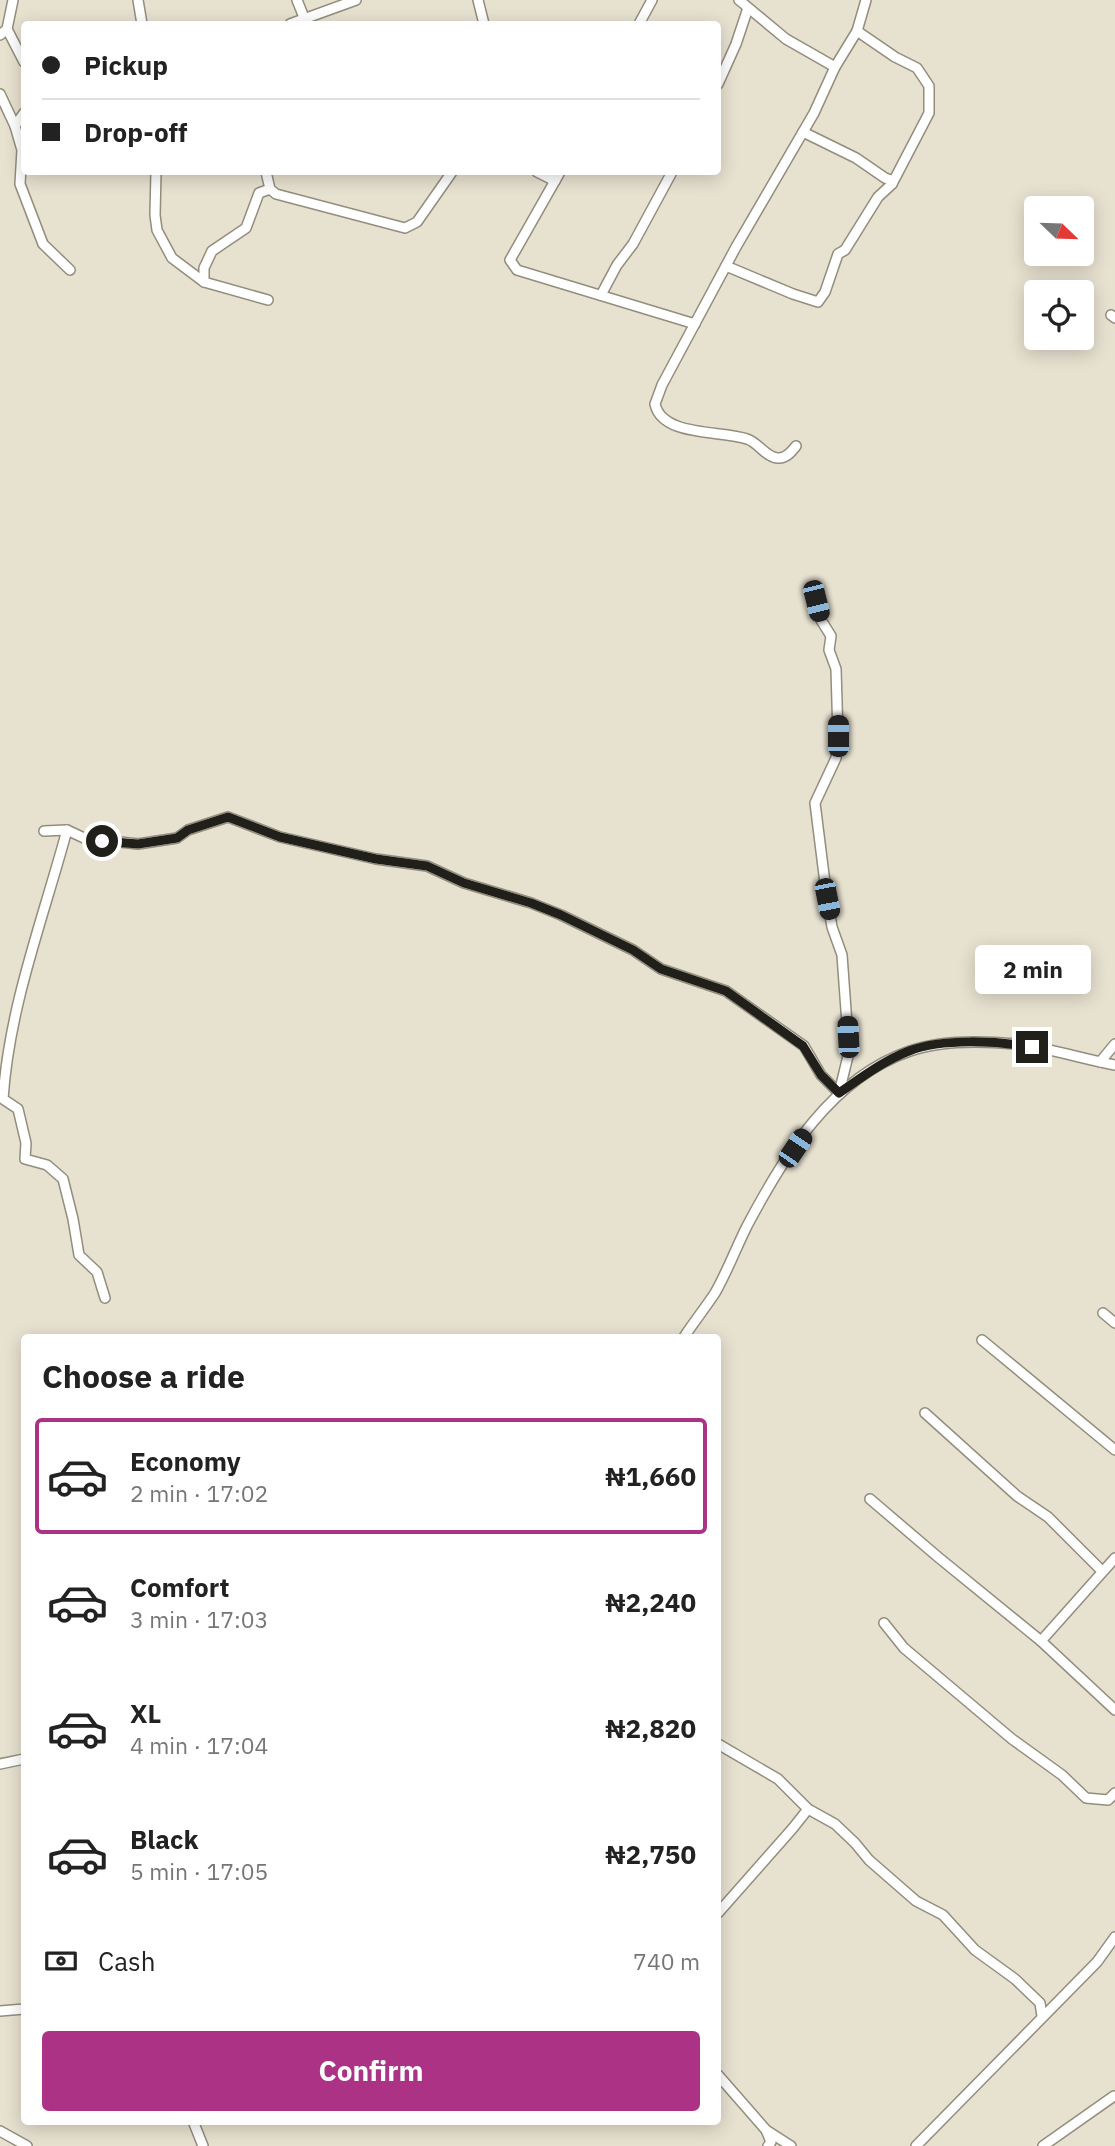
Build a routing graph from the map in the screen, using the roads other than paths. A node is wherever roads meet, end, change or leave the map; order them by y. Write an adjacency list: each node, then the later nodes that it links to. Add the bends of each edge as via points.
1 (13, 0): 16 (street)
2 (138, 0): 11 (street)
3 (297, 0): 10 (street)
4 (356, 0): 10 (street)
5 (478, 0): 13 (street)
6 (652, 0): 14 (street)
7 (739, 0): 9 (street)
8 (866, 0): 15 (street)
9 (748, 8): 18 (street, via 786,39); 19 (street)
10 (305, 20): 12 (street)
11 (142, 21)
12 (301, 21)
13 (483, 21)
14 (641, 21)
15 (857, 31): 18 (street); 33 (street, via 917,68 929,86 929,113)
16 (4, 32): 17 (street)
17 (21, 58)
18 (835, 67): 23 (street)
19 (721, 77)
20 (0, 94): 22 (street)
21 (21, 117): 22 (street)
22 (15, 126): 24 (street)
23 (803, 132): 33 (street, via 856,158); 35 (street)
24 (21, 143)
25 (21, 172): 36 (street, via 20,184 43,244)
26 (156, 175): 37 (street, via 157,230 172,258)
27 (267, 175): 34 (street)
28 (450, 175): 34 (street, via 417,222 405,228 288,198)
29 (543, 175): 32 (street)
30 (558, 175): 32 (street)
31 (670, 175): 38 (street)
32 (555, 181): 38 (street, via 510,260 512,266 516,271)
33 (892, 184): 35 (street, via 838,254 818,302)
34 (270, 189): 37 (street, via 259,193 246,228 212,251)
35 (726, 266): 40 (street)
36 (70, 270)
37 (204, 282): 39 (street)
38 (601, 295): 40 (street)
39 (268, 300)
40 (695, 324): 41 (street, via 657,395 660,416 674,425 746,439 774,458 788,455)
41 (796, 446)
42 (816, 601): 48 (street, via 831,636 838,709 836,758 815,803 827,899 842,955 849,1052)
43 (67, 830): 44 (street); 48 (street, via 84,838 138,844 177,838 228,817 280,837 427,866 561,915 661,969 726,991 803,1046); 49 (street, via 5,1062 3,1099 18,1109 25,1159 47,1165 63,1179 79,1255 97,1272)
44 (44, 831)
45 (1115, 1044): 46 (street)
46 (1100, 1062): 47 (street); 48 (street, via 1014,1044 940,1045 910,1050)
47 (1115, 1065)
48 (839, 1093): 52 (street, via 807,1129 769,1187 716,1292)
49 (105, 1298)
50 (1103, 1313): 51 (street)
51 (1115, 1323)
52 (686, 1334)
53 (982, 1340): 55 (street)
54 (925, 1413): 58 (street, via 1017,1496 1048,1517)
55 (1115, 1450)
56 (870, 1499): 60 (street)
57 (1115, 1558): 58 (street)
58 (1102, 1571): 60 (street)
59 (884, 1623): 65 (street, via 904,1648 1086,1798 1108,1800)
60 (1041, 1641): 61 (street)
61 (1112, 1704)
62 (721, 1746): 66 (street, via 778,1779)
63 (21, 1760): 64 (street)
64 (0, 1764)
65 (1115, 1793)
66 (808, 1809): 67 (street); 71 (street, via 835,1824 916,1900 943,1915 975,1950 1041,2003)
67 (721, 1910)
68 (1115, 1937): 71 (street, via 1097,1962)
69 (21, 2010): 70 (street)
70 (0, 2011)
71 (1041, 2016): 81 (street)
72 (721, 2078): 75 (street)
73 (1114, 2096): 82 (street)
74 (195, 2125): 78 (street)
75 (766, 2130): 79 (street); 80 (street)
76 (0, 2131): 77 (street)
77 (27, 2146)
78 (203, 2146)
79 (768, 2146)
80 (791, 2146)
81 (916, 2146)
82 (1044, 2146)

